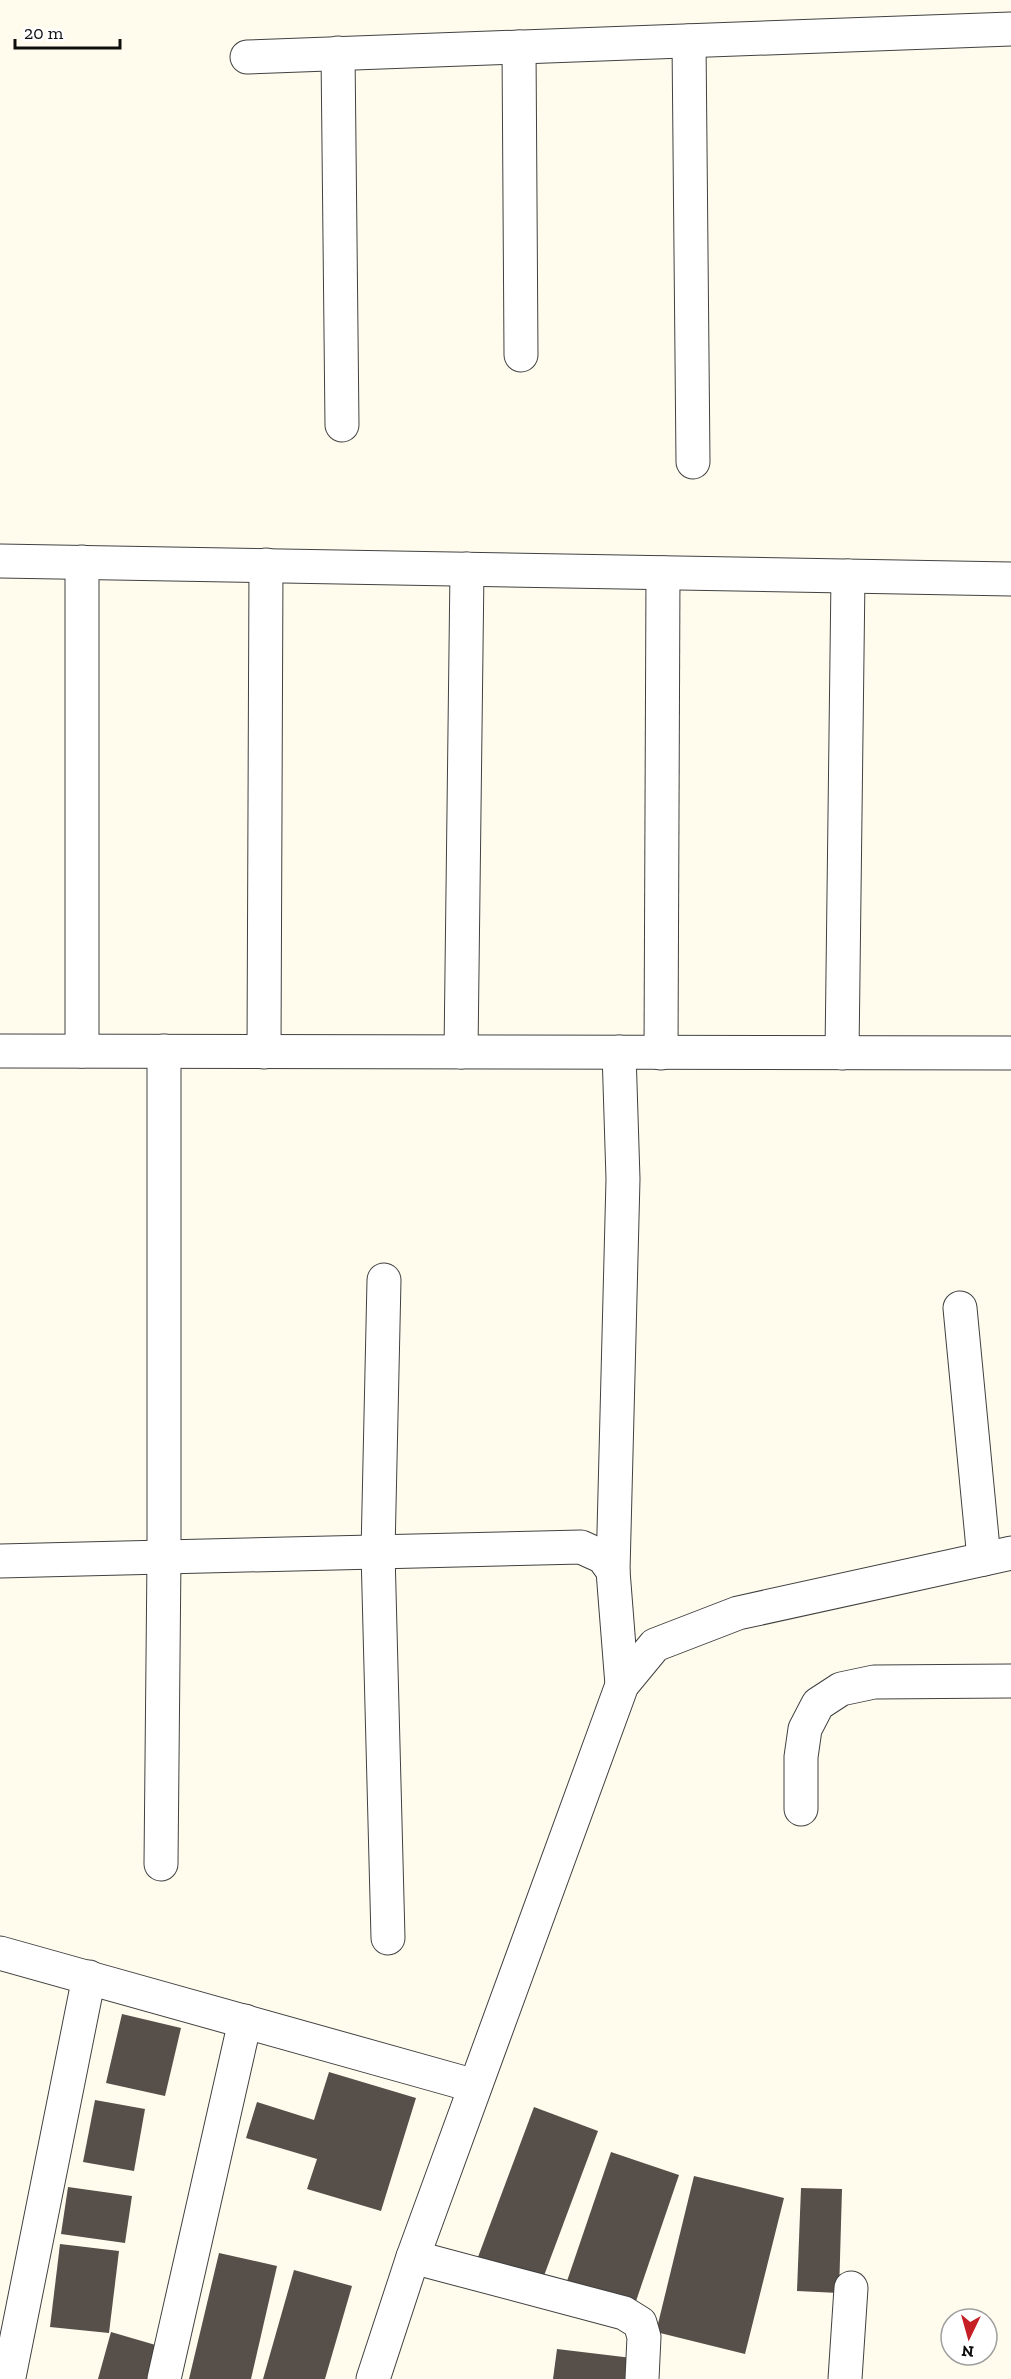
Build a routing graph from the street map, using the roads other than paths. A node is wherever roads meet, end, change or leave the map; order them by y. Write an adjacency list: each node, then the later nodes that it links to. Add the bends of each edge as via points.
1 (1011, 28): 2 (street)
2 (689, 41): 3 (street); 8 (street)
3 (519, 47): 4 (street); 6 (street)
4 (338, 53): 5 (street); 7 (street)
5 (247, 57)
6 (521, 355)
7 (342, 425)
8 (693, 462)
9 (0, 561): 10 (street)
10 (82, 562): 11 (street); 17 (street)
11 (266, 565): 12 (street); 19 (street)
12 (467, 569): 13 (street); 20 (street)
13 (663, 573): 14 (street); 22 (street)
14 (848, 576): 15 (street); 23 (street)
15 (1011, 579)
16 (0, 1051): 17 (street)
17 (82, 1051): 18 (street)
18 (164, 1051): 19 (street); 29 (street)
19 (264, 1052): 20 (street)
20 (461, 1052): 21 (street)
21 (619, 1052): 22 (street); 31 (street, via 623,1179)
22 (661, 1053): 23 (street)
23 (842, 1053): 24 (street)
24 (1011, 1053)
25 (384, 1280): 27 (street)
26 (960, 1308): 28 (street)
27 (378, 1552): 29 (street); 31 (street, via 580,1547 603,1557); 36 (street)
28 (997, 1556): 33 (street, via 738,1613 655,1645)
29 (164, 1557): 30 (street); 35 (street)
30 (0, 1562)
31 (613, 1571): 33 (street)
32 (1011, 1681): 34 (street, via 874,1682 841,1689 818,1704 805,1729)
33 (622, 1685): 40 (street)
34 (801, 1809)
35 (161, 1864)
36 (388, 1938)
37 (0, 1953): 38 (street)
38 (89, 1977): 39 (street); 43 (street)
39 (245, 2021): 40 (street); 44 (street)
40 (476, 2086): 41 (street)
41 (413, 2257): 45 (street); 46 (street, via 624,2313 640,2323 644,2337)
42 (851, 2288): 47 (street)
43 (8, 2377)
44 (164, 2379)
45 (373, 2379)
46 (642, 2379)
47 (845, 2379)

